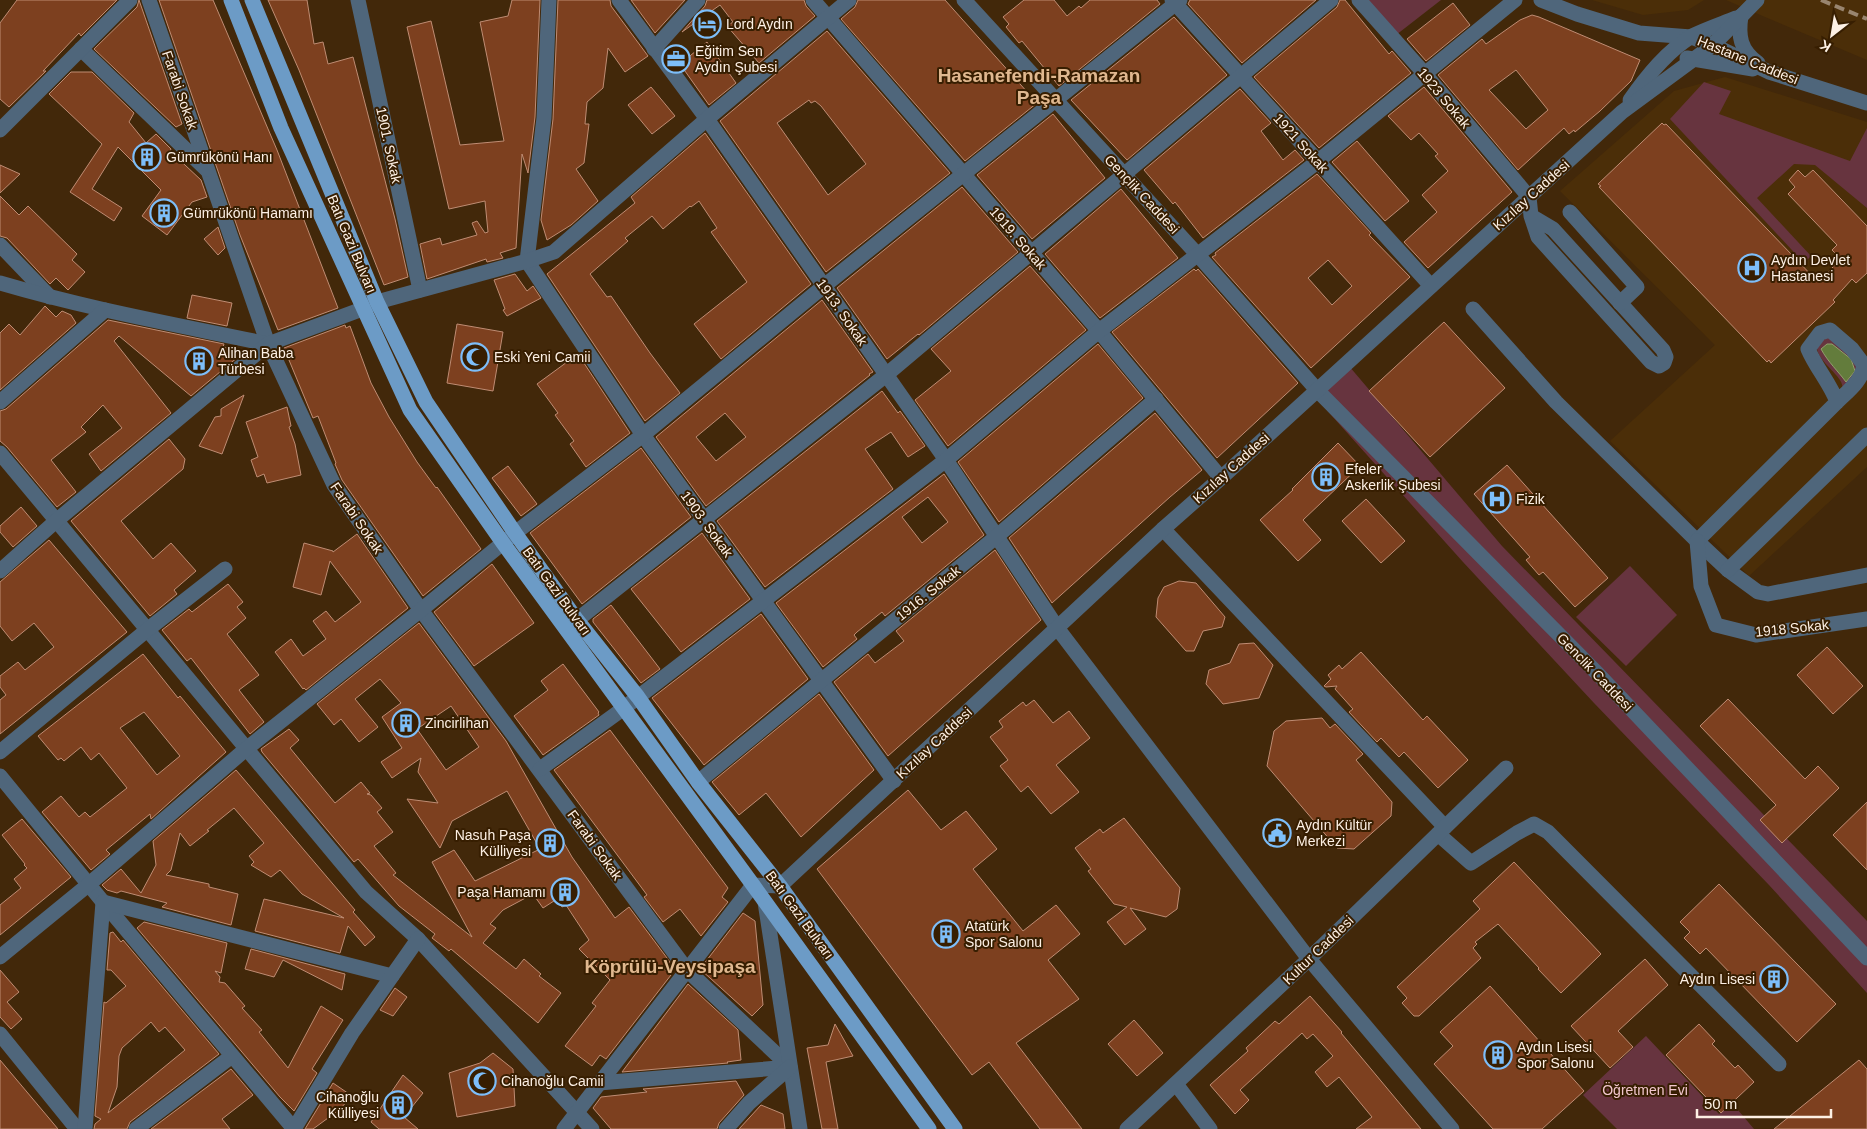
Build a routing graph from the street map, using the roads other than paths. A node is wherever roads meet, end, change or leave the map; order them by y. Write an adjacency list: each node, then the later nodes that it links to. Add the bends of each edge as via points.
1 (130, 0): 23 (street)
2 (149, 0): 35 (street, Farabi Sokak)
3 (232, 0): 51 (main road, Batı Gazi Bulvarı, via 281,128)
4 (252, 0): 51 (main road, Batı Gazi Bulvarı)
5 (358, 0): 48 (street, 1901. Sokak)
6 (549, 0): 44 (street, via 544,118)
7 (619, 0): 22 (street, 1913. Sokak)
8 (698, 0): 22 (street)
9 (813, 0): 19 (street, 1919. Sokak)
10 (849, 0): 19 (street)
11 (964, 0): 29 (street, Gençlik Caddesi)
12 (1331, 0): 28 (street)
13 (1359, 0): 27 (street, 1923 Sokak)
14 (1515, 0): 27 (street)
15 (1541, 0): 20 (street, Hastane Caddesi, via 1639,33)
16 (1757, 0): 18 (street, Kızılay Caddesi)
17 (1176, 1): 28 (street, 1921 Sokak); 29 (street)
18 (1741, 16): 20 (street); 21 (street, Kızılay Caddesi); 26 (street, via 1739,34 1742,44 1752,59)
19 (828, 17): 32 (street); 36 (street, 1919. Sokak)
20 (1691, 37): 21 (street, Hastane Caddesi); 24 (street)
21 (1713, 45): 25 (street, Kızılay Caddesi); 26 (street, Hastane Caddesi)
22 (654, 48): 32 (street, 1913. Sokak)
23 (80, 49): 33 (street); 35 (street)
24 (1671, 52): 25 (street); 31 (street, via 1644,80)
25 (1692, 60): 26 (street); 31 (street, Kızılay Caddesi)
26 (1769, 72): 30 (street, Hastane Caddesi)
27 (1424, 74): 34 (street); 38 (street, 1923 Sokak)
28 (1241, 76): 34 (street, 1921 Sokak); 37 (street)
29 (1055, 100): 36 (street); 37 (street, Gençlik Caddesi)
30 (1867, 103)
31 (1622, 112): 38 (street, Kızılay Caddesi)
32 (707, 119): 44 (street, via 554,252); 46 (street, 1913. Sokak)
33 (0, 130)
34 (1316, 162): 43 (street); 47 (street, 1921 Sokak)
35 (209, 171): 55 (street, Farabi Sokak)
36 (963, 174): 42 (street, 1919. Sokak); 46 (street)
37 (1124, 175): 42 (street); 43 (street, Gençlik Caddesi)
38 (1529, 197): 40 (street); 47 (street, Kızılay Caddesi)
39 (1570, 212): 50 (street, via 1637,287)
40 (1531, 216): 50 (street, via 1553,229); 50 (street, via 1538,237 1650,362 1659,366 1664,363 1666,357 1662,350)
41 (0, 245): 49 (street)
42 (1032, 253): 54 (street, 1919. Sokak); 56 (street)
43 (1197, 254): 54 (street); 57 (street, Gençlik Caddesi)
44 (528, 261): 48 (street); 61 (street, 1903. Sokak)
45 (0, 283): 49 (street)
46 (824, 286): 56 (street, 1913. Sokak); 61 (street)
47 (1430, 286): 57 (street, Kızılay Caddesi)
48 (420, 290): 51 (street)
49 (51, 298): 53 (street)
50 (1620, 303)
51 (370, 305): 55 (street); 69 (main road, Batı Gazi Bulvarı, via 426,402); 72 (main road, Batı Gazi Bulvarı, via 410,410)
52 (1473, 309): 71 (street, via 1556,402)
53 (105, 310): 55 (street); 59 (street)
54 (1098, 331): 58 (street, 1919. Sokak); 64 (street)
55 (268, 344): 67 (street); 78 (street, Farabi Sokak, via 334,485)
56 (886, 375): 64 (street, 1913. Sokak); 66 (street)
57 (1317, 390): 65 (street, Kızılay Caddesi); 101 (street, Genclik Caddesi, via 1597,673)
58 (1156, 399): 65 (street, 1919. Sokak); 70 (street, 1916. Sokak)
59 (0, 402)
60 (1837, 402): 71 (street)
61 (643, 435): 66 (street, 1903. Sokak); 69 (street)
62 (1867, 436): 74 (street)
63 (0, 453): 67 (street)
64 (946, 460): 70 (street, 1913. Sokak); 77 (street)
65 (1221, 478): 68 (street, Kızılay Caddesi)
66 (704, 520): 77 (street, 1903. Sokak); 80 (street)
67 (56, 521): 75 (street); 82 (street)
68 (1163, 529): 81 (street, Kızılay Caddesi); 93 (street)
69 (514, 533): 72 (street); 80 (main road, Batı Gazi Bulvarı)
70 (996, 537): 81 (street, 1913. Sokak); 83 (street, 1916. Sokak)
71 (1697, 540): 74 (street); 79 (street, 1918 Sokak, via 1701,586 1716,625 1756,635)
72 (503, 543): 78 (street); 85 (main road, Batı Gazi Bulvarı)
73 (225, 569): 82 (street)
74 (1728, 570): 76 (street, via 1758,592 1768,594)
75 (0, 571)
76 (1867, 575)
77 (764, 601): 83 (street, 1903. Sokak); 84 (street)
78 (421, 610): 86 (street); 89 (street, Farabi Sokak)
79 (1867, 619)
80 (578, 620): 84 (main road, Batı Gazi Bulvarı)
81 (1058, 629): 91 (street, Kızılay Caddesi); 102 (street, 1913. Sokak)
82 (146, 630): 86 (street); 87 (street)
83 (822, 681): 91 (street, 1903. Sokak); 92 (street, 1916. Sokak)
84 (638, 697): 85 (street); 92 (main road, Batı Gazi Bulvarı)
85 (623, 709): 89 (street); 95 (main road, Batı Gazi Bulvarı)
86 (246, 749): 94 (street); 99 (street, via 366,892)
87 (0, 752)
88 (1506, 768): 93 (street, Kultur Caddesi)
89 (540, 769): 103 (street, Farabi Sokak)
90 (0, 776): 94 (street)
91 (894, 781): 96 (street, Kızılay Caddesi)
92 (698, 782): 96 (main road, Batı Gazi Bulvarı)
93 (1441, 831): 102 (street, Kultur Caddesi); 107 (street, via 1471,863 1534,824 1548,832)
94 (88, 884): 97 (street); 100 (street)
95 (753, 885): 96 (street); 98 (main road, Batı Gazi Bulvarı); 103 (street)
96 (780, 886): 121 (main road, Batı Gazi Bulvarı)
97 (103, 902): 104 (street); 106 (street); 113 (street)
98 (765, 902): 108 (street); 120 (main road, Batı Gazi Bulvarı)
99 (418, 939): 104 (street); 111 (street)
100 (0, 956)
101 (1867, 958)
102 (1309, 959): 110 (street, Kultur Caddesi); 124 (street, 1913. Sokak)
103 (687, 970): 108 (street, Farabi Sokak); 109 (street)
104 (392, 976): 115 (street, via 352,1033)
105 (0, 1034): 112 (street)
106 (232, 1056): 114 (street); 115 (street)
107 (1779, 1064)
108 (790, 1067): 109 (street); 118 (street, via 749,1103); 119 (street)
109 (599, 1082): 111 (street)
110 (1176, 1084): 122 (street, Kultur Caddesi); 123 (street)
111 (578, 1111): 116 (street); 117 (street)
112 (77, 1129)
113 (85, 1129)
114 (136, 1129)
115 (294, 1129)
116 (564, 1129)
117 (592, 1129)
118 (726, 1129)
119 (800, 1129)
120 (929, 1129)
121 (955, 1129)
122 (1127, 1129)
123 (1210, 1129)
124 (1452, 1129)

